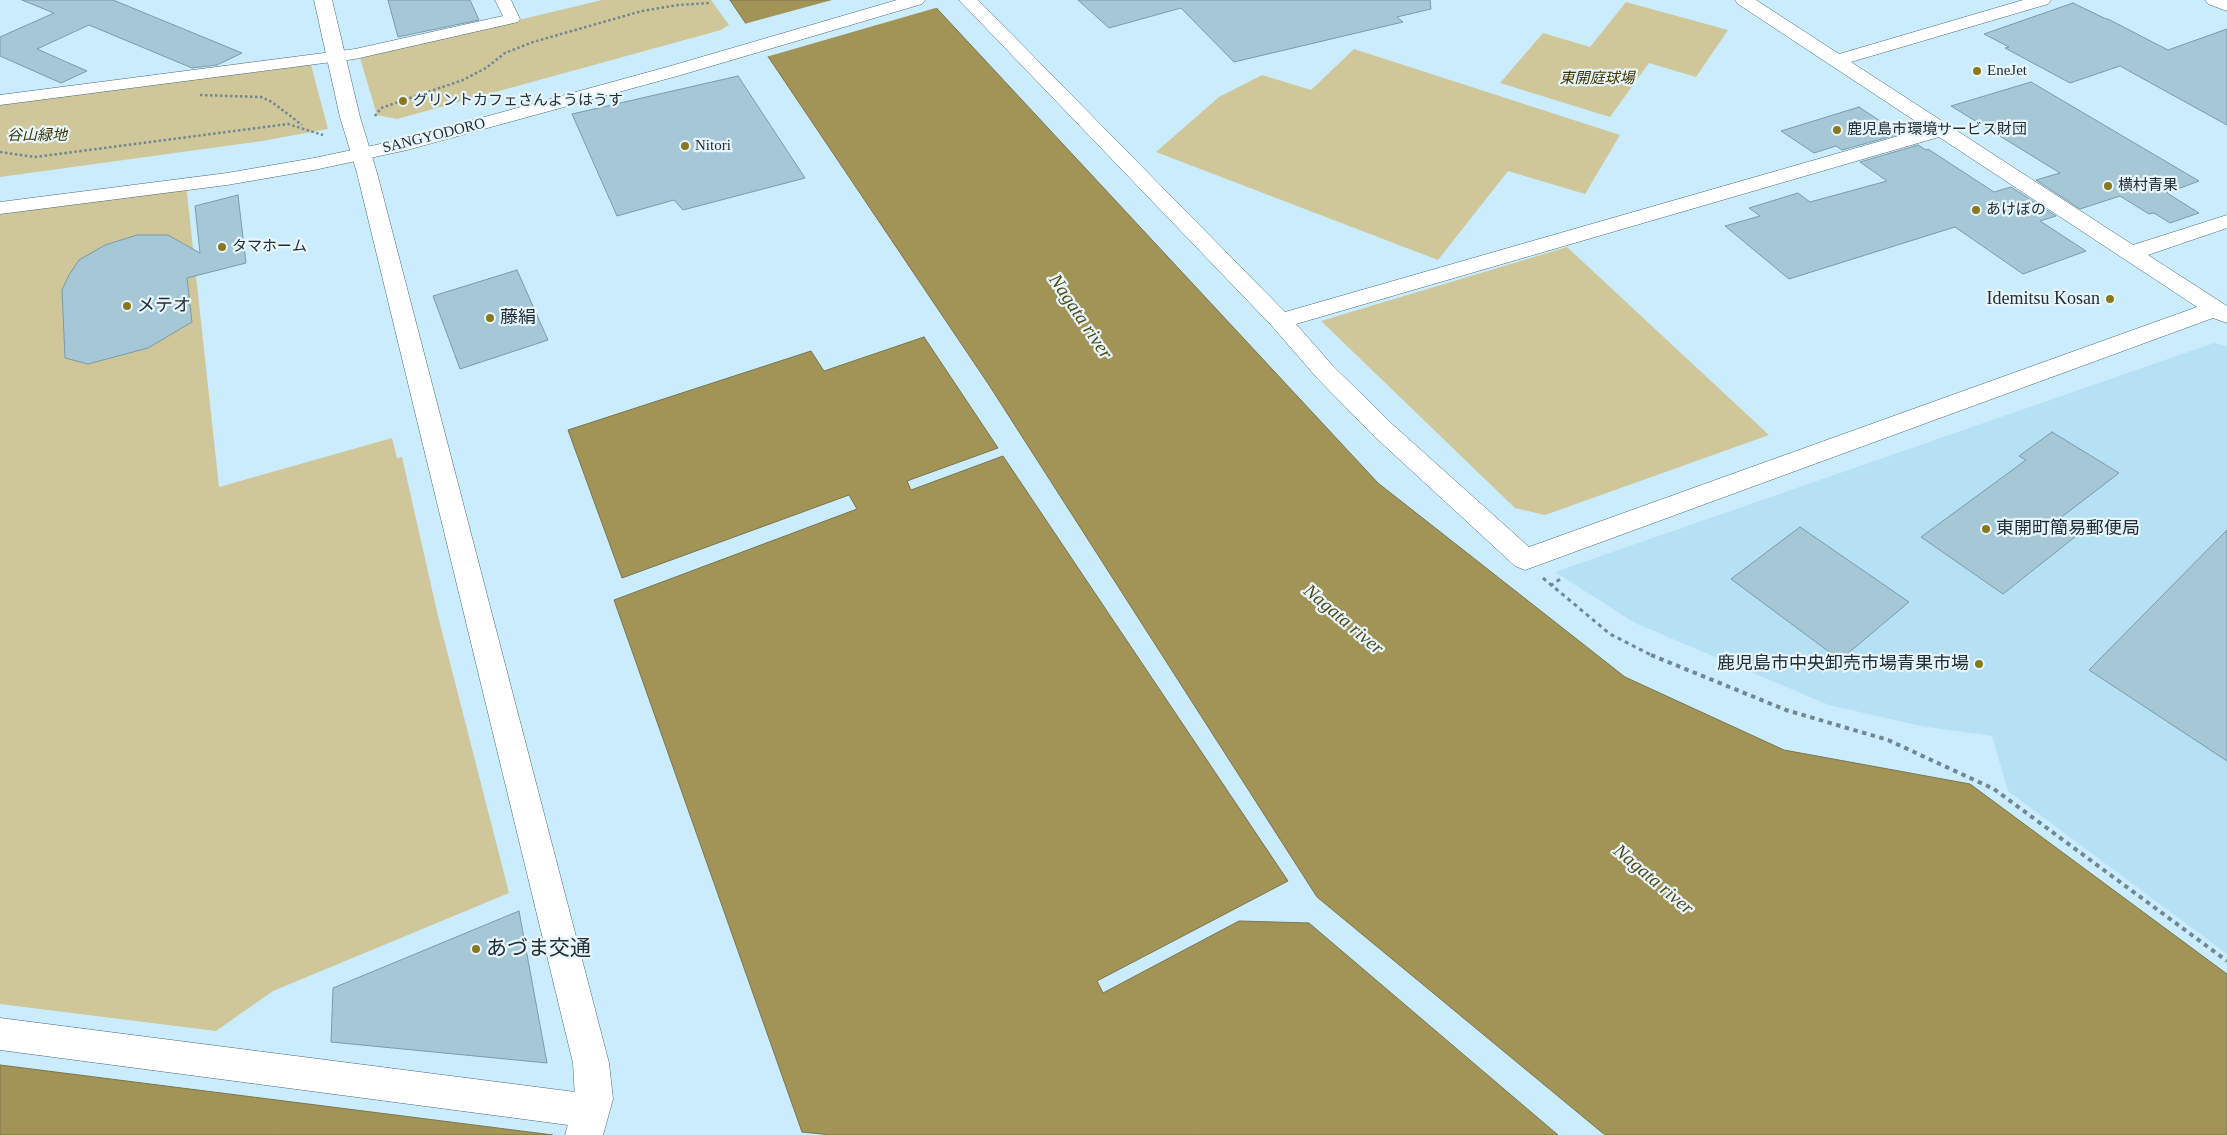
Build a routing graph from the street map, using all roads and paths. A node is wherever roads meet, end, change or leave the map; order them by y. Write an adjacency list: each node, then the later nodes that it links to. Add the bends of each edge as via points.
1 (323, 0): 12 (street)
2 (503, 0): 12 (street, via 512,19)
3 (873, 0): 11 (street, SANGYODORO)
4 (916, 0): 11 (street, SANGYODORO)
5 (968, 0): 29 (street)
6 (1744, 0): 13 (street)
7 (2042, 0): 13 (street)
8 (2214, 0): 10 (street)
9 (710, 3): 18 (path, via 642,11 533,42 505,53 463,80 381,108)
10 (2227, 6)
11 (748, 43): 22 (street, SANGYODORO, via 554,105)
12 (336, 57): 16 (street); 22 (street)
13 (1836, 60): 20 (street)
14 (0, 83): 16 (street)
15 (192, 96): 19 (path, via 260,97 272,102)
16 (31, 97): 17 (street)
17 (0, 100)
18 (376, 116)
19 (308, 130): 21 (path); 23 (path, via 288,124 35,157)
20 (1941, 130): 27 (street); 29 (street)
21 (323, 135)
22 (360, 147): 24 (street, SANGYODORO, via 313,150); 25 (street, SANGYODORO, via 226,179); 35 (street, via 591,1063 594,1099)
23 (0, 152)
24 (0, 192)
25 (0, 208)
26 (2227, 221): 27 (street)
27 (2129, 254): 28 (street)
28 (2221, 313): 30 (street)
29 (1280, 321): 30 (street, via 1383,430)
30 (1525, 559): 32 (path)
31 (1562, 578): 32 (path)
32 (1550, 586): 33 (path, via 1610,634 1659,659 1786,710 1888,740 1994,789)
33 (2227, 961)
34 (0, 1034): 35 (street)
35 (588, 1123)

